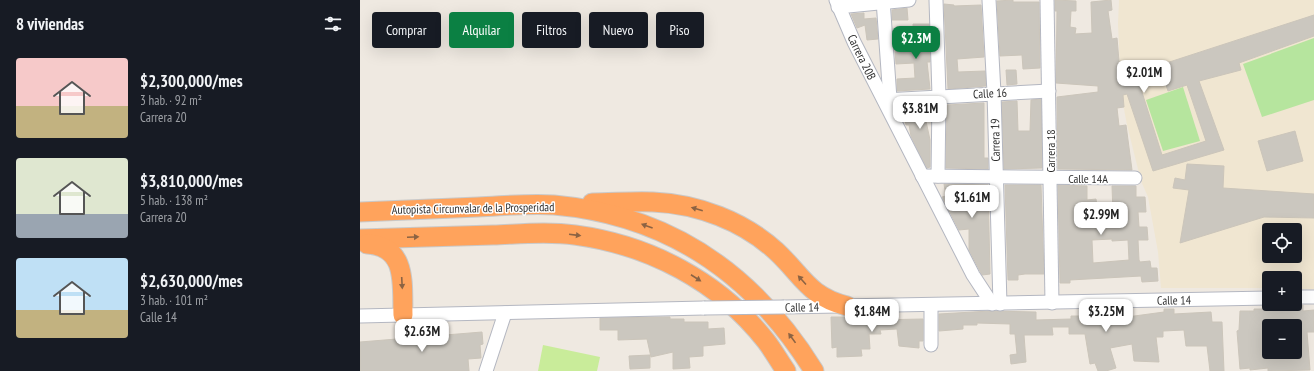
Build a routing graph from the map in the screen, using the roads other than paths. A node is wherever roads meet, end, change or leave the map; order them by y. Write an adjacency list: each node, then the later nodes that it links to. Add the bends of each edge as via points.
1 (909, 0): 5 (street)
2 (936, 0): 9 (street)
3 (989, 0): 8 (street, Carrera 19)
4 (1047, 0): 7 (street, Carrera 18)
5 (883, 1): 6 (street); 10 (street)
6 (837, 4): 10 (street, Carrera 20B)
7 (1049, 91): 8 (street, Calle 16); 14 (street, Carrera 18)
8 (994, 93): 9 (street, Calle 16); 13 (street, Carrera 19)
9 (939, 96): 10 (street, Calle 16); 12 (street)
10 (887, 99): 11 (street, Carrera 20B)
11 (922, 176): 12 (street, Calle 14A); 25 (street, Carrera 20B, via 973,275)
12 (938, 176): 13 (street, Calle 14A)
13 (995, 178): 14 (street, Calle 14A); 25 (street, Carrera 19)
14 (1050, 178): 15 (street, Calle 14A); 23 (street, Carrera 18)
15 (1134, 178)
16 (517, 205): 17 (highway, Autopista Circunvalar de la Prosperidad); 26 (highway, one-way to 16, via 831,302 815,293 760,238 715,214 683,205 653,202); 33 (highway, Autopista Circunvalar de la Prosperidad, one-way to 16, via 772,312 746,286 688,245 643,225 588,209)
17 (360, 212)
18 (360, 239): 32 (highway, one-way to 32, via 536,233 573,235 624,245 680,268 712,288 740,313 765,341)
19 (360, 244): 28 (highway, one-way to 28, via 377,244 388,249 396,258 402,277)
20 (1302, 297): 21 (street)
21 (1314, 297)
22 (1262, 298): 23 (street, Calle 14)
23 (1052, 303): 25 (street, Calle 14)
24 (931, 304): 25 (street, Calle 14); 26 (street, Calle 14); 30 (street)
25 (996, 304)
26 (847, 306): 27 (street, Calle 14, bridge)
27 (505, 313): 28 (street, Calle 14); 31 (street)
28 (403, 315): 29 (street, Calle 14)
29 (360, 316)
30 (931, 345)
31 (486, 371)
32 (786, 371)
33 (814, 371)

